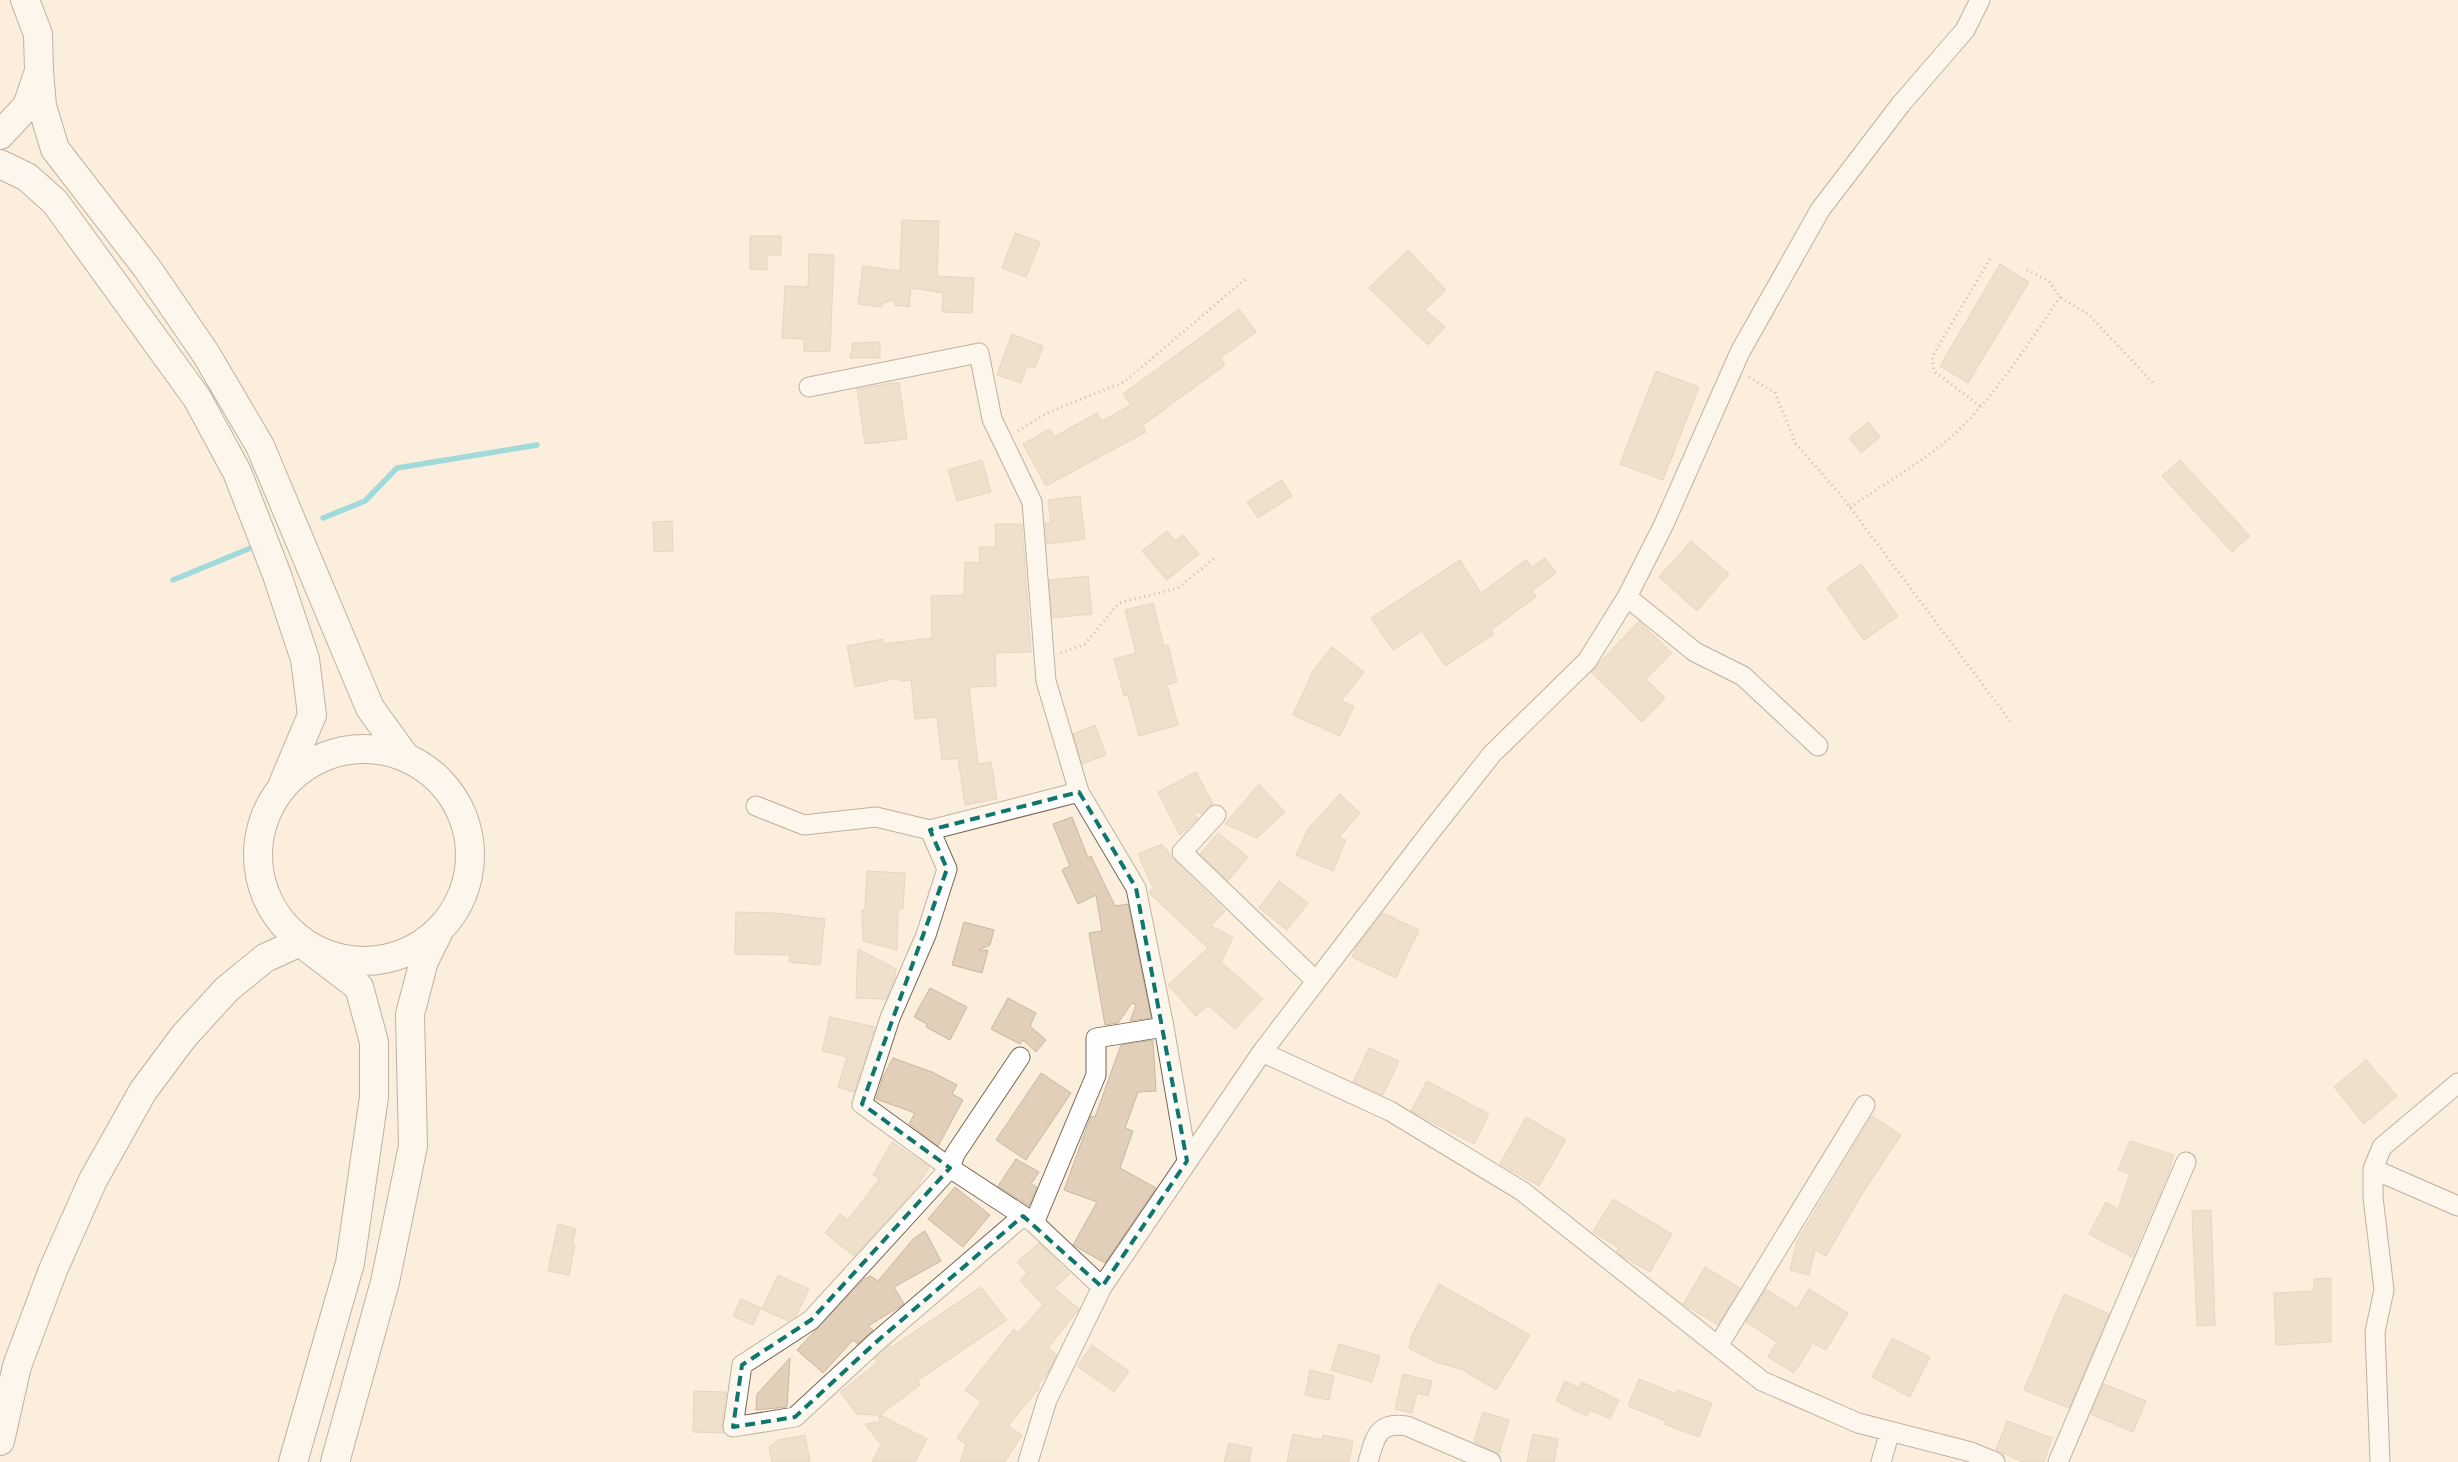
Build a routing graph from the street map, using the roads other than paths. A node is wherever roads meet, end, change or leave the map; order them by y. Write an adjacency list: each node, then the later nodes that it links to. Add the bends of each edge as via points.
1 (25, 0): 3 (highway, via 38,34)
2 (1980, 0): 7 (street, via 1965,30 1901,104 1820,210 1732,371)
3 (39, 71): 4 (highway, via 27,106); 9 (highway, via 42,106 55,149 147,268 206,354 260,446 370,708)
4 (0, 135)
5 (0, 164): 10 (highway, via 27,177 55,202 197,398 237,472 305,659 312,715)
6 (809, 387): 11 (street, via 979,353 992,419 1032,502 1046,681)
7 (1628, 597): 8 (street, via 1695,652 1743,676); 17 (street, via 1587,662 1492,754)
8 (1818, 746)
9 (404, 755): 10 (highway, via 371,747 338,750 308,763); 15 (highway, via 423,764 439,778 459,805 470,836 470,869 460,901)
10 (283, 784): 16 (highway, via 264,814 257,849 262,884 277,916)
11 (1079, 792): 14 (street); 18 (street, via 1136,888)
12 (756, 806): 14 (street, via 804,825 876,817)
13 (1216, 815): 17 (street, via 1182,852)
14 (930, 830): 25 (street, via 947,869 926,935 890,1018 862,1104)
15 (440, 928): 16 (highway, via 418,948 394,959 360,963 331,956); 34 (highway, via 424,961 410,1014 413,1146 385,1282)
16 (300, 942): 32 (highway, via 265,958 227,989 184,1036 143,1091 93,1180 53,1270 17,1366); 33 (highway, via 359,987 374,1042 374,1097 350,1263)
17 (1316, 981): 19 (street)
18 (1164, 1027): 23 (street); 28 (street, via 1096,1038 1096,1075)
19 (1262, 1052): 23 (street); 30 (street, via 1390,1111 1522,1191)
20 (1020, 1057): 25 (street)
21 (2458, 1083): 26 (street, via 2382,1147)
22 (1865, 1105): 30 (street)
23 (1187, 1161): 29 (street)
24 (2186, 1162): 40 (street)
25 (950, 1168): 28 (street); 28 (street, via 811,1320 742,1365 733,1427 795,1417 875,1343)
26 (2373, 1169): 27 (street); 41 (street, via 2373,1197 2384,1290 2375,1332)
27 (2458, 1206)
28 (1029, 1219): 29 (street)
29 (1102, 1287): 35 (street, via 1047,1400)
30 (1718, 1346): 31 (street, via 1762,1381 1858,1423)
31 (1890, 1431): 38 (street); 39 (street, via 1971,1452)
32 (0, 1441)
33 (293, 1462)
34 (335, 1462)
35 (1028, 1462)
36 (1368, 1462): 37 (street, via 1380,1430 1394,1424 1407,1426)
37 (1492, 1462)
38 (1881, 1462)
39 (1995, 1462)
40 (2058, 1462)
41 (2380, 1462)

